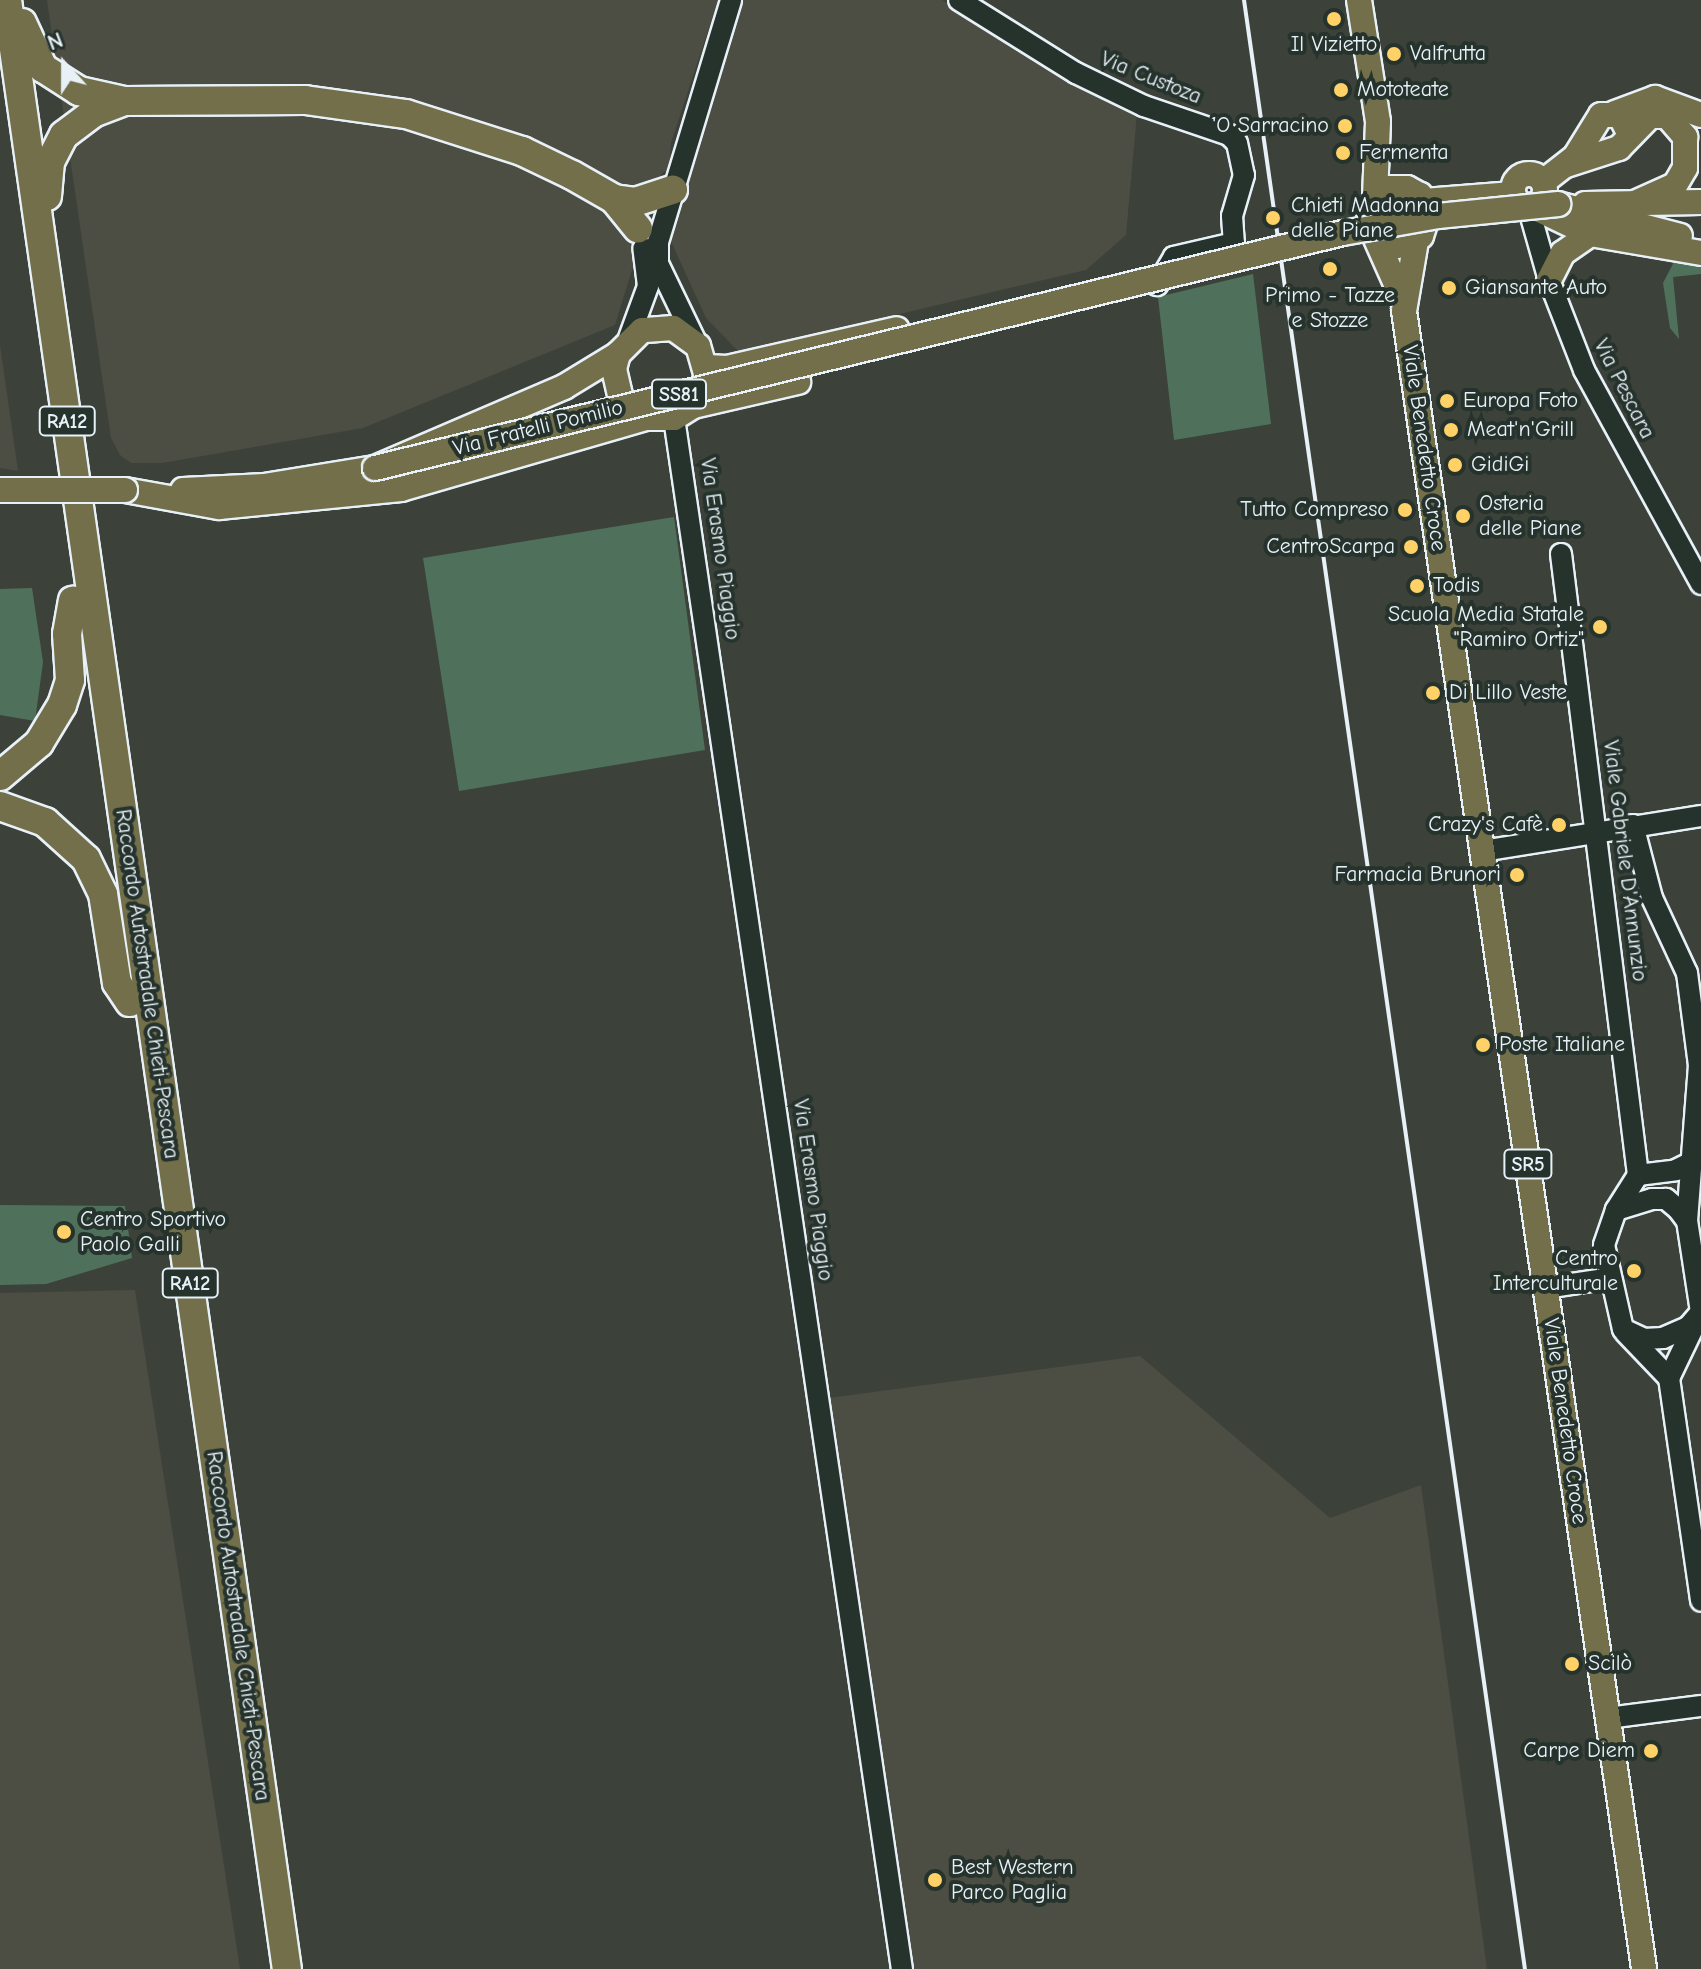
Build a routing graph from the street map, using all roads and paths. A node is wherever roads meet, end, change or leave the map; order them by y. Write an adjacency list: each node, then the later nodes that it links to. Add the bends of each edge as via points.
1 (7, 0): 30 (highway, Raccordo Autostradale Chieti-Pescara / RA12)
2 (18, 0): 7 (highway, via 27,41 49,75 79,91)
3 (731, 0): 17 (street)
4 (959, 0): 38 (street, Via Custoza, via 1076,73 1144,106 1229,135 1237,143 1244,175 1232,216 1234,243 1174,257 1154,289)
5 (1359, 0): 11 (main road, SR5)
6 (0, 86): 45 (highway, Raccordo Autostradale Chieti-Pescara / RA12)
7 (124, 101): 19 (highway, via 305,100 391,111 522,151); 30 (highway, via 81,121 59,143 45,183 50,218)
8 (1672, 103): 9 (main road, via 1648,98); 10 (main road); 12 (main road)
9 (1615, 113): 13 (main road, via 1601,115); 14 (main road, via 1625,118)
10 (1701, 115)
11 (1378, 122): 18 (main road, SR5); 20 (main road, SR5)
12 (1701, 122)
13 (1593, 125): 15 (main road, via 1593,137); 16 (main road)
14 (1629, 133): 15 (main road, via 1624,144); 23 (main road, via 1650,116 1667,116 1682,128 1686,148 1685,168 1675,185)
15 (1607, 149): 16 (main road)
16 (1566, 165): 21 (main road, via 1543,182 1543,197)
17 (673, 190): 19 (highway, via 648,200); 25 (street); 32 (street)
18 (1375, 197): 20 (main road, via 1390,188); 28 (main road, SR5, via 1369,223)
19 (614, 199): 25 (highway)
20 (1425, 202): 21 (main road); 29 (main road, SR5, via 1426,229)
21 (1524, 202): 26 (main road); 33 (street, Via Pescara)
22 (1701, 202): 23 (main road, SS81)
23 (1635, 203): 24 (main road, SS81)
24 (1558, 204): 27 (main road, via 1682,237); 35 (main road, Via Fratelli Pomilio / SS81, bridge, via 1438,216 1343,233)
25 (638, 229): 32 (street); 36 (street, via 648,286)
26 (1590, 234): 31 (main road); 33 (main road, via 1563,253)
27 (1701, 237)
28 (1380, 240): 29 (main road, via 1397,246); 34 (main road, SR5)
29 (1416, 241): 34 (main road, SR5)
30 (42, 246): 67 (highway, Raccordo Autostradale Chieti-Pescara / RA12)
31 (1701, 253)
32 (658, 260): 37 (street, via 676,310)
33 (1549, 280): 44 (street, Via Pescara, via 1584,370)
34 (1404, 304): 51 (main road, Viale Benedetto Croce / SR5)
35 (982, 320): 37 (main road, bridge, via 928,322 779,357); 38 (main road, bridge, via 940,347); 40 (main road, Via Fratelli Pomilio / SS81, bridge)
36 (624, 346): 37 (main road, via 642,330 673,328); 39 (main road, via 615,385 621,399); 40 (main road, bridge, via 564,387)
37 (702, 356): 38 (main road)
38 (689, 407): 39 (main road); 68 (street, Via Erasmo Piaggio)
39 (645, 418): 42 (main road, via 401,489 219,507)
40 (375, 468): 42 (main road, Via Fratelli Pomilio / SS81, via 250,487)
41 (0, 490): 42 (main road, Via Fratelli Pomilio / SS81, bridge)
42 (125, 490)
43 (1561, 554): 50 (street, Viale Gabriele D'Annunzio)
44 (1701, 584)
45 (73, 601): 46 (highway, via 67,634 70,680 62,705 39,743); 52 (highway, Raccordo Autostradale Chieti-Pescara / RA12)
46 (0, 776)
47 (0, 806): 52 (highway, via 45,822 86,859 103,894 117,983)
48 (1701, 816): 49 (street)
49 (1633, 825): 50 (street); 53 (street, via 1652,898 1687,973 1699,1065)
50 (1599, 829): 51 (street); 54 (street, Viale Gabriele D'Annunzio)
51 (1482, 851): 59 (main road, Viale Benedetto Croce / SR5)
52 (130, 1002): 66 (highway, Raccordo Autostradale Chieti-Pescara / RA12)
53 (1692, 1162): 54 (street, via 1676,1170); 57 (street)
54 (1638, 1175): 55 (street); 56 (street)
55 (1666, 1199): 56 (street, via 1642,1200); 57 (street)
56 (1616, 1210): 58 (street, via 1604,1245)
57 (1694, 1220): 60 (street)
58 (1610, 1278): 59 (street); 61 (street)
59 (1545, 1288): 65 (main road, Viale Benedetto Croce / SR5)
60 (1701, 1312): 61 (street, via 1688,1327 1663,1338 1644,1339); 62 (street)
61 (1623, 1329): 62 (street)
62 (1669, 1378): 63 (street)
63 (1701, 1601)
64 (1701, 1706): 65 (street)
65 (1608, 1718): 69 (main road, Viale Benedetto Croce / SR5)
66 (267, 1969)
67 (287, 1969)
68 (902, 1969)
69 (1644, 1969)

